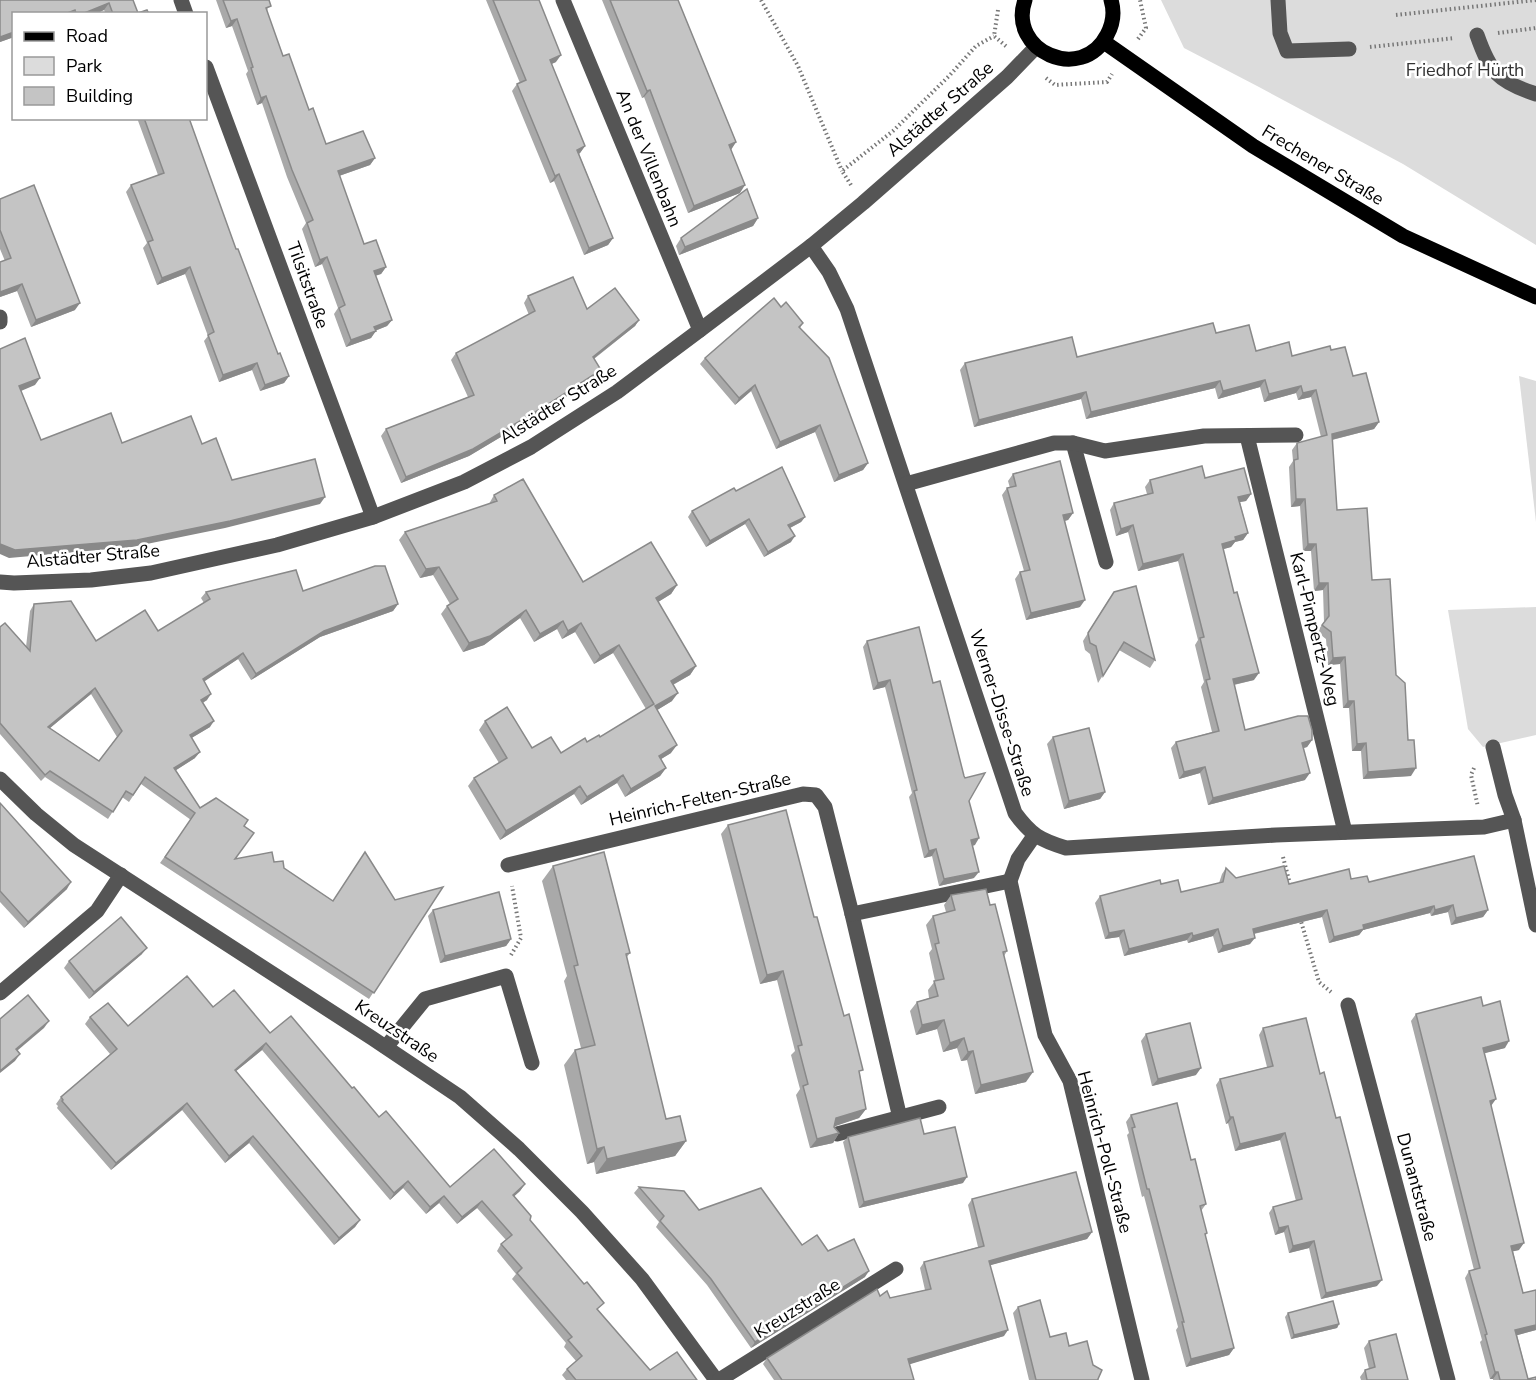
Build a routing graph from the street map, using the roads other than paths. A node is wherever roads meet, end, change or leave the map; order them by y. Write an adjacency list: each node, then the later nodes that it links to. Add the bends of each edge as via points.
1 (563, 0): 13 (street, An der Villenbahn)
2 (1025, 0): 7 (main road, via 1023,21)
3 (1111, 0): 6 (main road, via 1112,27)
4 (1278, 0): 8 (street, via 1280,33 1287,51)
5 (1477, 35): 10 (street, via 1493,72 1514,87)
6 (1104, 42): 7 (main road, via 1086,56 1064,60); 12 (main road, Frechener Straße, via 1253,146 1403,236)
7 (1036, 47): 11 (street, Alstädter Straße, via 1007,77)
8 (1349, 49)
9 (207, 70): 18 (street, Tilsitstraße)
10 (1536, 94)
11 (811, 246): 13 (street, Alstädter Straße); 17 (street, Werner-Disse-Straße, via 830,272 847,309)
12 (1536, 297)
13 (700, 330): 18 (street, Alstädter Straße, via 616,392 531,447 464,482)
14 (1296, 435): 15 (street)
15 (1247, 436): 16 (street, via 1204,436 1105,451); 24 (street, Karl-Pimpertz-Weg)
16 (1072, 442): 17 (street, via 1054,443); 19 (street)
17 (906, 483): 25 (street, Werner-Disse-Straße, via 1015,813)
18 (373, 517): 20 (street, Alstädter Straße, via 277,545 151,573 91,580)
19 (1106, 562)
20 (0, 582)
21 (1493, 747): 23 (street)
22 (0, 779): 27 (street, Kreuzstraße, via 74,845)
23 (1514, 820): 24 (street, Werner-Disse-Straße, via 1484,827); 30 (street)
24 (1345, 832): 25 (street, Werner-Disse-Straße, via 1066,848)
25 (1034, 836): 28 (street, via 1018,859)
26 (508, 865): 29 (street, Heinrich-Felten-Straße, via 803,794 816,795 825,807)
27 (121, 876): 31 (street, via 97,911); 33 (street, Kreuzstraße)
28 (1010, 881): 29 (street); 40 (street, Heinrich-Poll-Straße, via 1046,1035 1070,1081)
29 (852, 914): 36 (street, Heinrich-Felten-Straße)
30 (1536, 925)
31 (0, 993)
32 (1348, 1005): 41 (street, Dunantstraße)
33 (386, 1047): 34 (street, via 425,999 507,976); 39 (street, Kreuzstraße, via 460,1097 574,1204 642,1279)
34 (532, 1063)
35 (939, 1107): 36 (street)
36 (900, 1118): 37 (street)
37 (837, 1134)
38 (896, 1269): 39 (street, Kreuzstraße)
39 (718, 1380)
40 (1142, 1380)
41 (1448, 1380)

